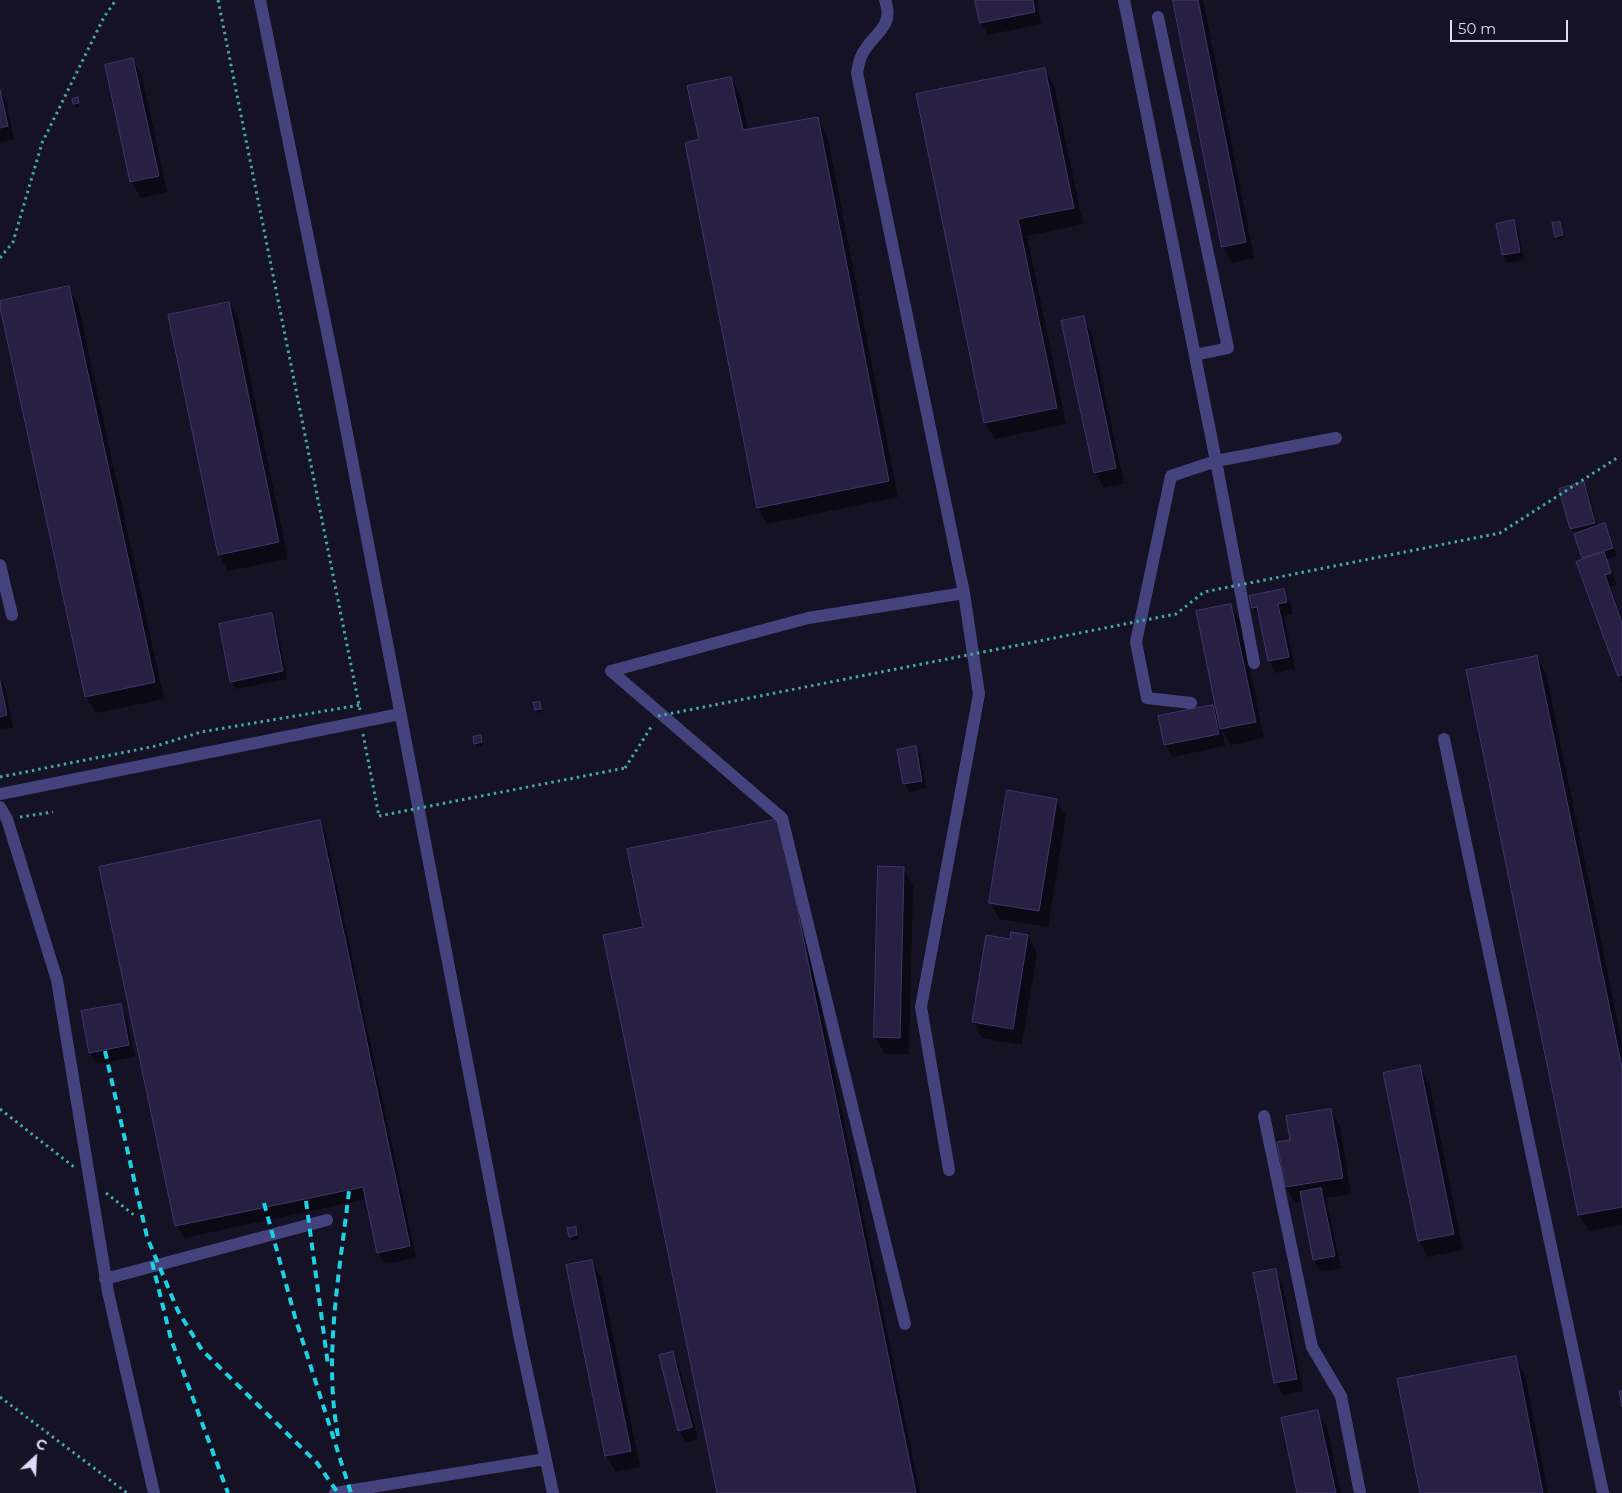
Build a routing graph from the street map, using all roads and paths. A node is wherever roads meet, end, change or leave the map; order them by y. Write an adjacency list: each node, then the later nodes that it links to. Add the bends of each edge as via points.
1 (116, 0): 7 (path, via 104,17 42,143 13,242)
2 (218, 0): 17 (path)
3 (260, 0): 18 (street)
4 (886, 0): 13 (street, via 889,10 886,24 861,56 857,73)
5 (1124, 0): 8 (street)
6 (1158, 17): 8 (street, via 1228,348)
7 (0, 258)
8 (1195, 355): 11 (street)
9 (1336, 438): 11 (street)
10 (1617, 458): 19 (path, bridge, via 1500,533 1204,592 1176,614 658,716 625,768 379,816)
11 (1216, 461): 15 (street); 16 (street, via 1171,476 1136,642 1147,698)
12 (0, 565): 14 (street)
13 (964, 593): 28 (street, via 979,694 921,1007); 33 (street, via 808,618 611,671 782,818)
14 (12, 615)
15 (1254, 663)
16 (1191, 703)
17 (360, 705): 19 (path); 21 (path, via 201,732 156,746)
18 (400, 714): 19 (street); 35 (street)
19 (361, 722): 22 (street)
20 (1444, 738): 41 (street)
21 (0, 777)
22 (0, 794)
23 (0, 807): 25 (street)
24 (53, 812): 25 (path)
25 (7, 819): 29 (street, via 57,980)
26 (0, 1109): 29 (path)
27 (1264, 1116): 40 (street, via 1312,1347 1341,1396)
28 (949, 1170)
29 (89, 1180): 30 (path); 32 (street)
30 (134, 1215)
31 (326, 1220): 32 (street)
32 (105, 1279): 37 (street)
33 (905, 1324)
34 (0, 1397): 36 (path)
35 (546, 1459): 38 (street); 39 (street)
36 (127, 1493)
37 (154, 1493)
38 (335, 1493)
39 (553, 1493)
40 (1360, 1493)
41 (1603, 1493)

